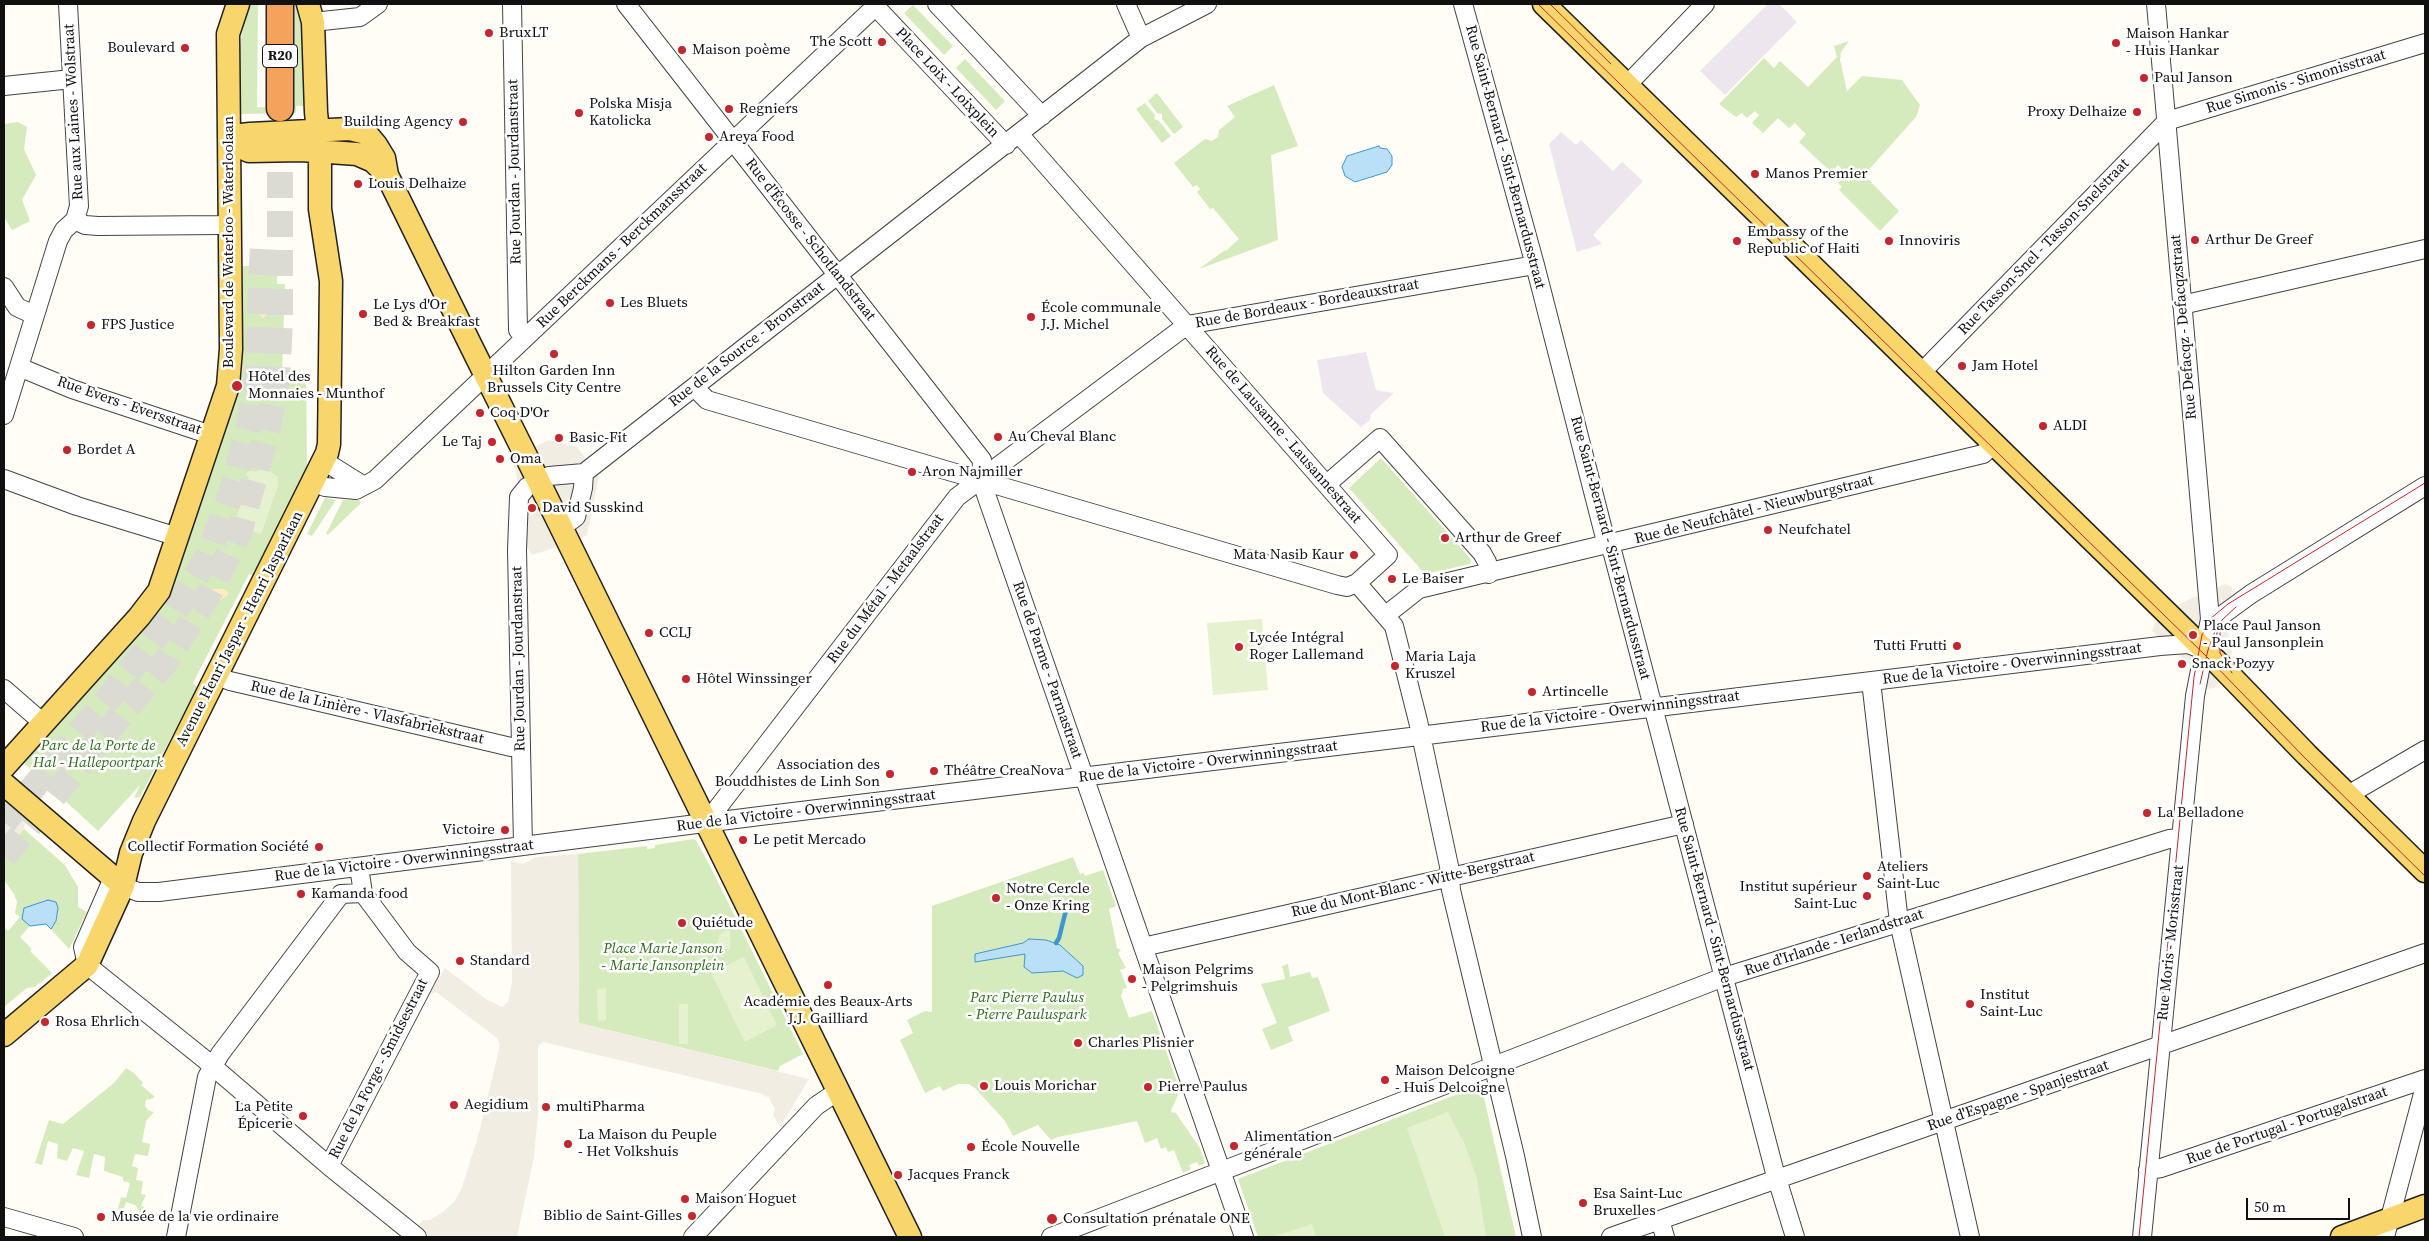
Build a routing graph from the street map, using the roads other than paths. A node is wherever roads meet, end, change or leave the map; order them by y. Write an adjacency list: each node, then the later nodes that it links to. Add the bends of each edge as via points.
1 (68, 4): 19 (street, Rue aux Laines - Wolstraat)
2 (267, 4): 3 (highway, R20, via 274,108)
3 (280, 4)
4 (378, 4): 16 (street, via 360,17)
5 (512, 4): 37 (street, Rue Jourdan - Jourdanstraat, via 518,330)
6 (626, 4): 25 (street, Rue d'Écosse - Schotlandstraat)
7 (937, 4): 22 (street)
8 (1126, 4): 17 (street)
9 (1207, 4): 17 (street)
10 (1463, 4): 31 (street, Rue Saint-Bernard - Sint-Bernardusstraat)
11 (1544, 4): 20 (main road)
12 (1705, 4): 20 (street)
13 (2156, 4): 23 (street, Rue Defacqz - Defacqzstraat)
14 (237, 5): 26 (main road, Boulevard de Waterloo - Waterloolaan, via 228,34)
15 (877, 5): 24 (street, Place Loix - Loixplein); 25 (street, Rue Berckmans - Berckmansstraat)
16 (311, 13): 27 (main road, Avenue Henri Jaspar - Henri Jasparlaan)
17 (1141, 38): 22 (street)
18 (2425, 43): 23 (street, Rue Simonis - Simonisstraat)
19 (72, 79): 21 (street); 28 (street, Rue aux Laines - Wolstraat, via 79,206)
20 (1627, 85): 39 (main road)
21 (4, 86)
22 (1042, 116): 24 (street, Place Loix - Loixplein)
23 (2167, 122): 34 (street, Rue Defacqz - Defacqzstraat); 39 (street, Rue Tasson-Snel - Tasson-Snelstraat)
24 (1012, 140): 32 (street, Rue de la Source - Bronstraat); 36 (street, Rue de Lausanne - Lausannestraat)
25 (733, 141): 32 (street, Rue d'Écosse - Schotlandstraat); 37 (street, Rue Berckmans - Berckmansstraat)
26 (230, 142): 27 (main road, via 250,134); 29 (main road, Boulevard de Waterloo - Waterloolaan)
27 (319, 142): 40 (main road, via 350,129 366,133 382,154 387,175); 45 (main road, Avenue Henri Jaspar - Henri Jasparlaan, via 320,209 331,280 329,444)
28 (75, 220): 29 (street, via 90,226 221,226); 35 (street, Rue aux Laines - Wolstraat, via 61,234)
29 (229, 221): 43 (main road, Boulevard de Waterloo - Waterloolaan, via 232,349 228,386)
30 (2425, 248): 34 (street)
31 (1535, 265): 36 (street, Rue de Bordeaux - Bordeauxstraat); 56 (street, Rue Saint-Bernard - Sint-Bernardusstraat, via 1604,534)
32 (838, 275): 41 (street, Rue de la Source - Bronstraat); 48 (street, Rue d'Écosse - Schotlandstraat, via 979,455 983,466)
33 (4, 287): 35 (street, via 17,307)
34 (2182, 305): 60 (street, Rue Defacqz - Defacqzstraat)
35 (34, 315): 38 (street, Rue aux Laines - Wolstraat)
36 (1188, 325): 48 (street, Rue de Bordeaux - Bordeauxstraat); 51 (street, Rue de Lausanne - Lausannestraat)
37 (525, 338): 40 (street, Rue Berckmans - Berckmansstraat)
38 (19, 366): 42 (street, Rue aux Laines - Wolstraat); 43 (street, Rue Evers - Eversstraat, via 72,389)
39 (1921, 373): 44 (main road)
40 (486, 375): 49 (main road); 52 (street, Rue Berckmans - Berckmansstraat, via 375,480)
41 (694, 387): 46 (street, Rue de la Source - Bronstraat); 48 (street, via 707,400)
42 (4, 415)
43 (211, 435): 55 (main road, Boulevard de Waterloo - Waterloolaan)
44 (1994, 444): 56 (street, Rue de Neufchâtel - Nieuwburgstraat, via 1983,454); 61 (main road)
45 (324, 461): 50 (main road, Avenue Henri Jaspar - Henri Jasparlaan); 52 (street)
46 (584, 473): 49 (street, via 552,475); 54 (street, via 576,518)
47 (4, 479): 55 (street, via 77,506)
48 (981, 480): 58 (street, via 1337,585 1347,587); 71 (street, Rue de Parme - Parmastraat); 74 (street, Rue du Métal - Metaalstraat, via 957,497)
49 (539, 481): 54 (main road); 68 (street, Rue Jourdan - Jourdanstraat, via 523,491 518,501)
50 (314, 482): 52 (street, via 344,490); 62 (main road, Avenue Henri Jaspar - Henri Jasparlaan)
51 (1327, 484): 57 (street, via 1380,438 1482,553); 58 (street, Rue de Lausanne - Lausannestraat, via 1388,555)
52 (364, 486)
53 (2425, 486): 60 (street, via 2251,594)
54 (562, 528): 74 (main road)
55 (178, 537): 66 (main road, Boulevard de Waterloo - Waterloolaan, via 154,600)
56 (1610, 545): 57 (street, Rue de Neufchâtel - Nieuwburgstraat); 65 (street, Rue Saint-Bernard - Sint-Bernardusstraat)
57 (1489, 574): 59 (street, Rue de Neufchâtel - Nieuwburgstraat, via 1424,589 1410,595)
58 (1357, 583): 59 (street)
59 (1386, 616): 67 (street, via 1394,626)
60 (2210, 624): 61 (street, Rue Defacqz - Defacqzstraat)
61 (2204, 650): 63 (street, Rue de la Victoire - Overwinningsstraat, via 2188,644 2160,646); 73 (main road); 76 (street, Rue Moris - Morisstraat, via 2195,696)
62 (215, 675): 68 (street, Rue de la Linière - Vlasfabriekstraat); 82 (main road, Avenue Henri Jaspar - Henri Jasparlaan)
63 (1871, 681): 65 (street, Rue de la Victoire - Overwinningsstraat); 84 (street)
64 (4, 689): 66 (street)
65 (1653, 706): 67 (street, Rue de la Victoire - Overwinningsstraat); 75 (street, Rue Saint-Bernard - Sint-Bernardusstraat)
66 (43, 723): 70 (main road, Boulevard de Waterloo - Waterloolaan)
67 (1420, 735): 71 (street, Rue de la Victoire - Overwinningsstraat); 81 (street)
68 (520, 746): 77 (street, Rue Jourdan - Jourdanstraat)
69 (2425, 750): 73 (street)
70 (4, 767)
71 (1085, 777): 74 (street, Rue de la Victoire - Overwinningsstraat); 85 (street, Rue de Parme - Parmastraat)
72 (4, 784): 82 (main road)
73 (2352, 793): 78 (main road); 80 (main road)
74 (706, 823): 77 (street, Rue de la Victoire - Overwinningsstraat); 95 (main road)
75 (1684, 824): 81 (street, Rue du Mont-Blanc - Witte-Bergstraat); 88 (street, Rue Saint-Bernard - Sint-Bernardusstraat)
76 (2181, 838): 84 (street, Rue d'Irlande - Ierlandstraat, via 2168,839); 90 (street, Rue Moris - Morisstraat)
77 (523, 846): 79 (street, Rue de la Victoire - Overwinningsstraat)
78 (2425, 859)
79 (359, 867): 82 (street, Rue de la Victoire - Overwinningsstraat, via 159,892 138,892); 83 (street)
80 (2425, 871)
81 (1450, 877): 85 (street, Rue du Mont-Blanc - Witte-Bergstraat); 92 (street)
82 (118, 882): 87 (main road, Avenue Henri Jaspar - Henri Jasparlaan)
83 (363, 893): 91 (street, via 341,894); 97 (street, Rue de la Forge - Smidsestraat, via 407,952 430,972)
84 (1899, 922): 88 (street, Rue d'Irlande - Ierlandstraat); 96 (street)
85 (1143, 947): 99 (street, Rue de Parme - Parmastraat)
86 (2425, 953): 90 (street, Rue d'Espagne - Spanjestraat)
87 (87, 966): 89 (main road); 91 (street)
88 (1724, 978): 92 (street, Rue d'Irlande - Ierlandstraat); 100 (street, Rue Saint-Bernard - Sint-Bernardusstraat)
89 (4, 1035)
90 (2161, 1045): 96 (street, Rue d'Espagne - Spanjestraat); 98 (street, Rue Moris - Morisstraat)
91 (213, 1066): 97 (street); 107 (street, via 207,1077)
92 (1493, 1066): 99 (street, Rue d'Irlande - Ierlandstraat); 112 (street)
93 (2425, 1079): 98 (street, Rue de Portugal - Portugalstraat)
94 (2425, 1086): 104 (street)
95 (838, 1091): 108 (street, via 816,1106); 109 (main road)
96 (1944, 1122): 100 (street, Rue d'Espagne - Spanjestraat); 116 (street)
97 (329, 1166): 105 (street)
98 (2148, 1170): 117 (street, Rue Moris - Morisstraat)
99 (1221, 1171): 110 (street, Rue d'Irlande - Ierlandstraat); 111 (street, Rue de Parme - Parmastraat)
100 (1778, 1180): 103 (street, Rue d'Espagne - Spanjestraat); 115 (street, Rue Saint-Bernard - Sint-Bernardusstraat)
101 (2425, 1206): 104 (main road)
102 (4, 1217): 106 (street)
103 (1660, 1220): 113 (street, Rue d'Espagne - Spanjestraat); 114 (street)
104 (2388, 1228): 118 (main road)
105 (413, 1234)
106 (74, 1237)
107 (176, 1237)
108 (693, 1237)
109 (910, 1237)
110 (1051, 1237)
111 (1244, 1237)
112 (1532, 1237)
113 (1611, 1237)
114 (1665, 1237)
115 (1795, 1237)
116 (1970, 1237)
117 (2142, 1237)
118 (2342, 1237)

